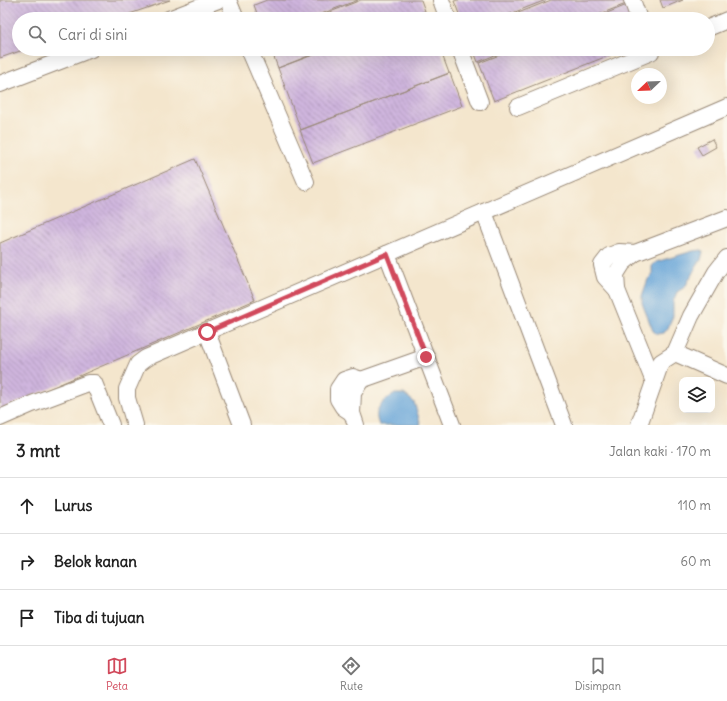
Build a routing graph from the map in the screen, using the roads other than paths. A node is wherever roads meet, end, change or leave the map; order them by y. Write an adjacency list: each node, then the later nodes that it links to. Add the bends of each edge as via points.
1 (218, 0): 5 (street)
2 (228, 0): 6 (street)
3 (441, 0): 7 (street)
4 (632, 0): 8 (street)
5 (187, 12)
6 (233, 12)
7 (445, 12)
8 (636, 12)
9 (727, 20): 10 (street)
10 (715, 25)
11 (73, 56): 15 (street)
12 (252, 56): 19 (street)
13 (463, 56): 16 (street)
14 (639, 56): 18 (street)
15 (0, 84)
16 (480, 102)
17 (727, 106): 20 (street)
18 (518, 107)
19 (306, 182)
20 (484, 212): 22 (street); 35 (street)
21 (727, 218): 28 (street, via 635,253 619,252 609,256 602,266 606,277 617,290)
22 (387, 254): 24 (street); 26 (street)
23 (727, 258): 25 (street, via 691,316)
24 (207, 332): 32 (street, via 146,358 138,364 127,389); 33 (street)
25 (675, 353): 27 (street); 28 (street, via 661,362)
26 (426, 357): 29 (street, via 361,380 353,377 344,380 338,389 338,399); 34 (street)
27 (727, 376)
28 (654, 382): 36 (street)
29 (354, 419)
30 (2, 420): 31 (street, via 32,404 94,383)
31 (111, 425)
32 (135, 425)
33 (242, 425)
34 (452, 425)
35 (564, 425)
36 (639, 425)

